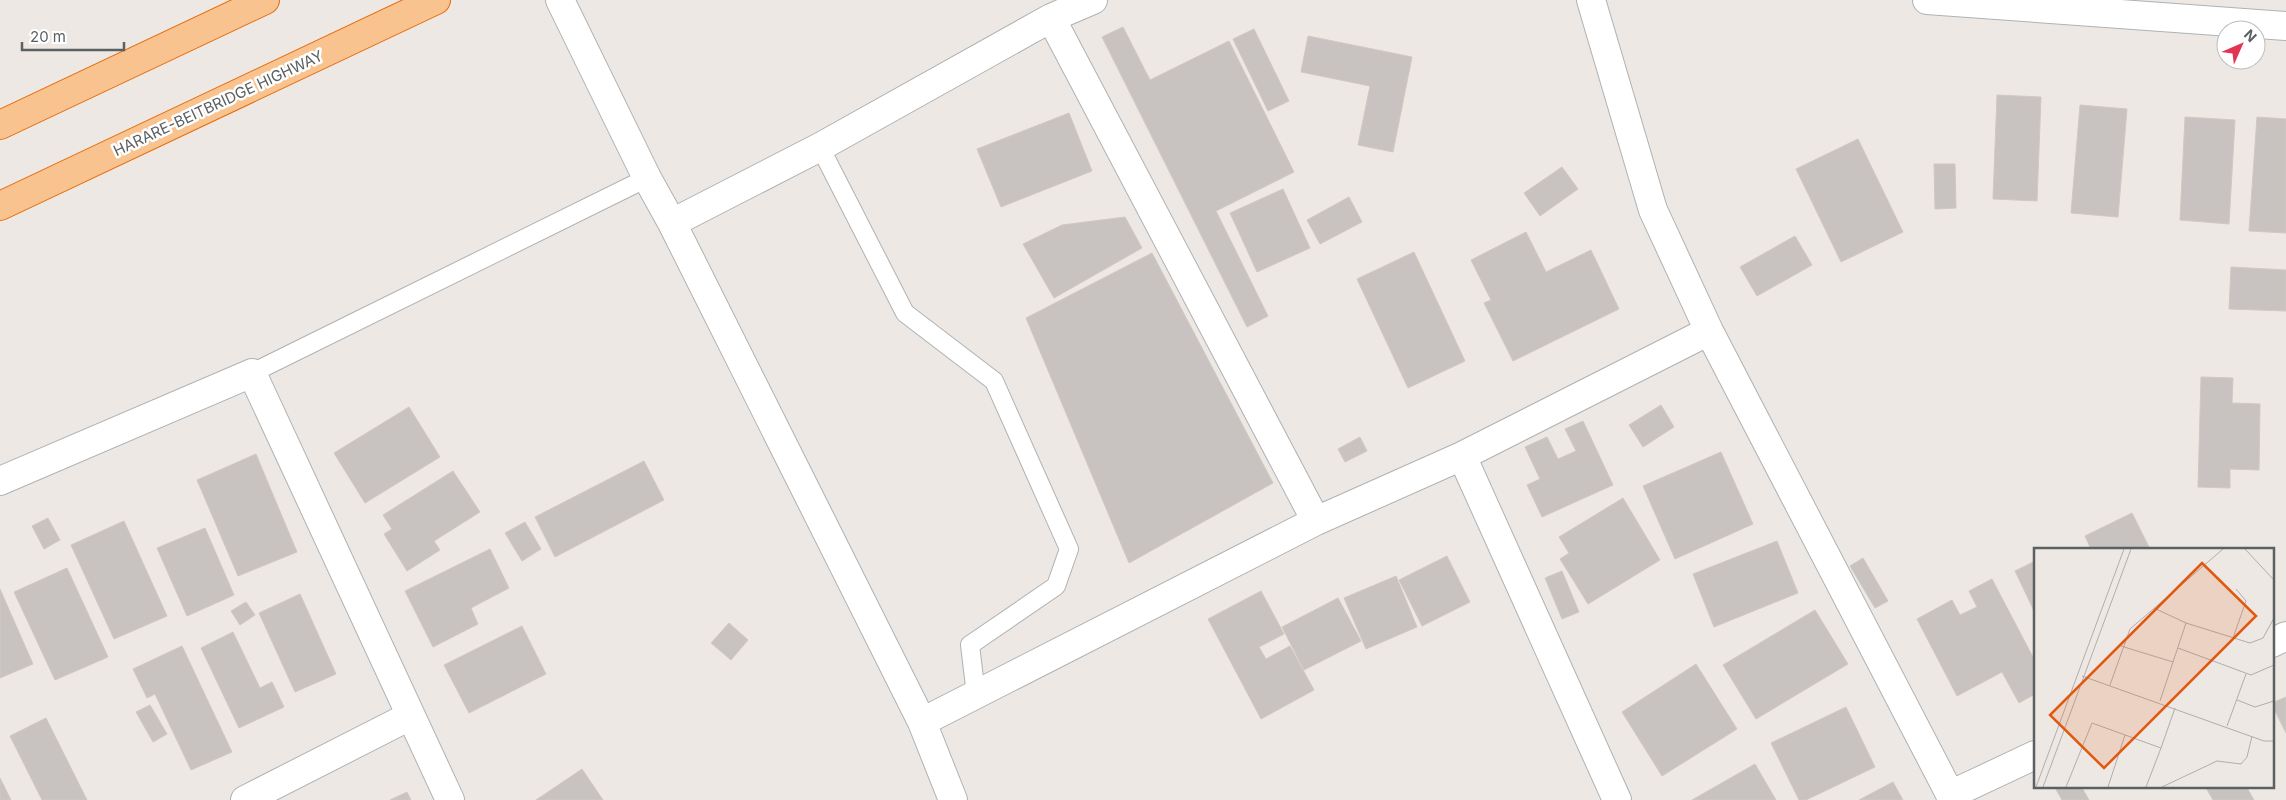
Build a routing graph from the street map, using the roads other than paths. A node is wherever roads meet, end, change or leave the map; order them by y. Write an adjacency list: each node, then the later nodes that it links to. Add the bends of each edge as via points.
1 (265, 0): 9 (highway)
2 (436, 0): 12 (highway, HARARE-BEITBRIDGE HIGHWAY)
3 (560, 0): 11 (street)
4 (1093, 0): 7 (street)
5 (1591, 0): 14 (street, via 1653,210)
6 (1927, 0): 8 (street)
7 (1051, 18): 10 (street); 18 (street)
8 (2286, 26)
9 (0, 124)
10 (820, 147): 13 (street); 21 (lane, via 905,313 994,381 1069,549 1056,586 970,645)
11 (646, 178): 13 (street); 15 (lane)
12 (0, 206)
13 (672, 223): 23 (street)
14 (1709, 331): 16 (street); 25 (street)
15 (252, 373): 17 (street); 22 (street)
16 (1462, 456): 18 (street); 29 (street)
17 (0, 480)
18 (1316, 522): 21 (street)
19 (2286, 636): 20 (street)
20 (2274, 642)
21 (976, 695): 23 (street)
22 (410, 716): 26 (street); 27 (street)
23 (922, 722): 28 (street)
24 (2034, 756): 25 (street)
25 (1951, 798)
26 (245, 800)
27 (450, 800)
28 (953, 800)
29 (1617, 800)

